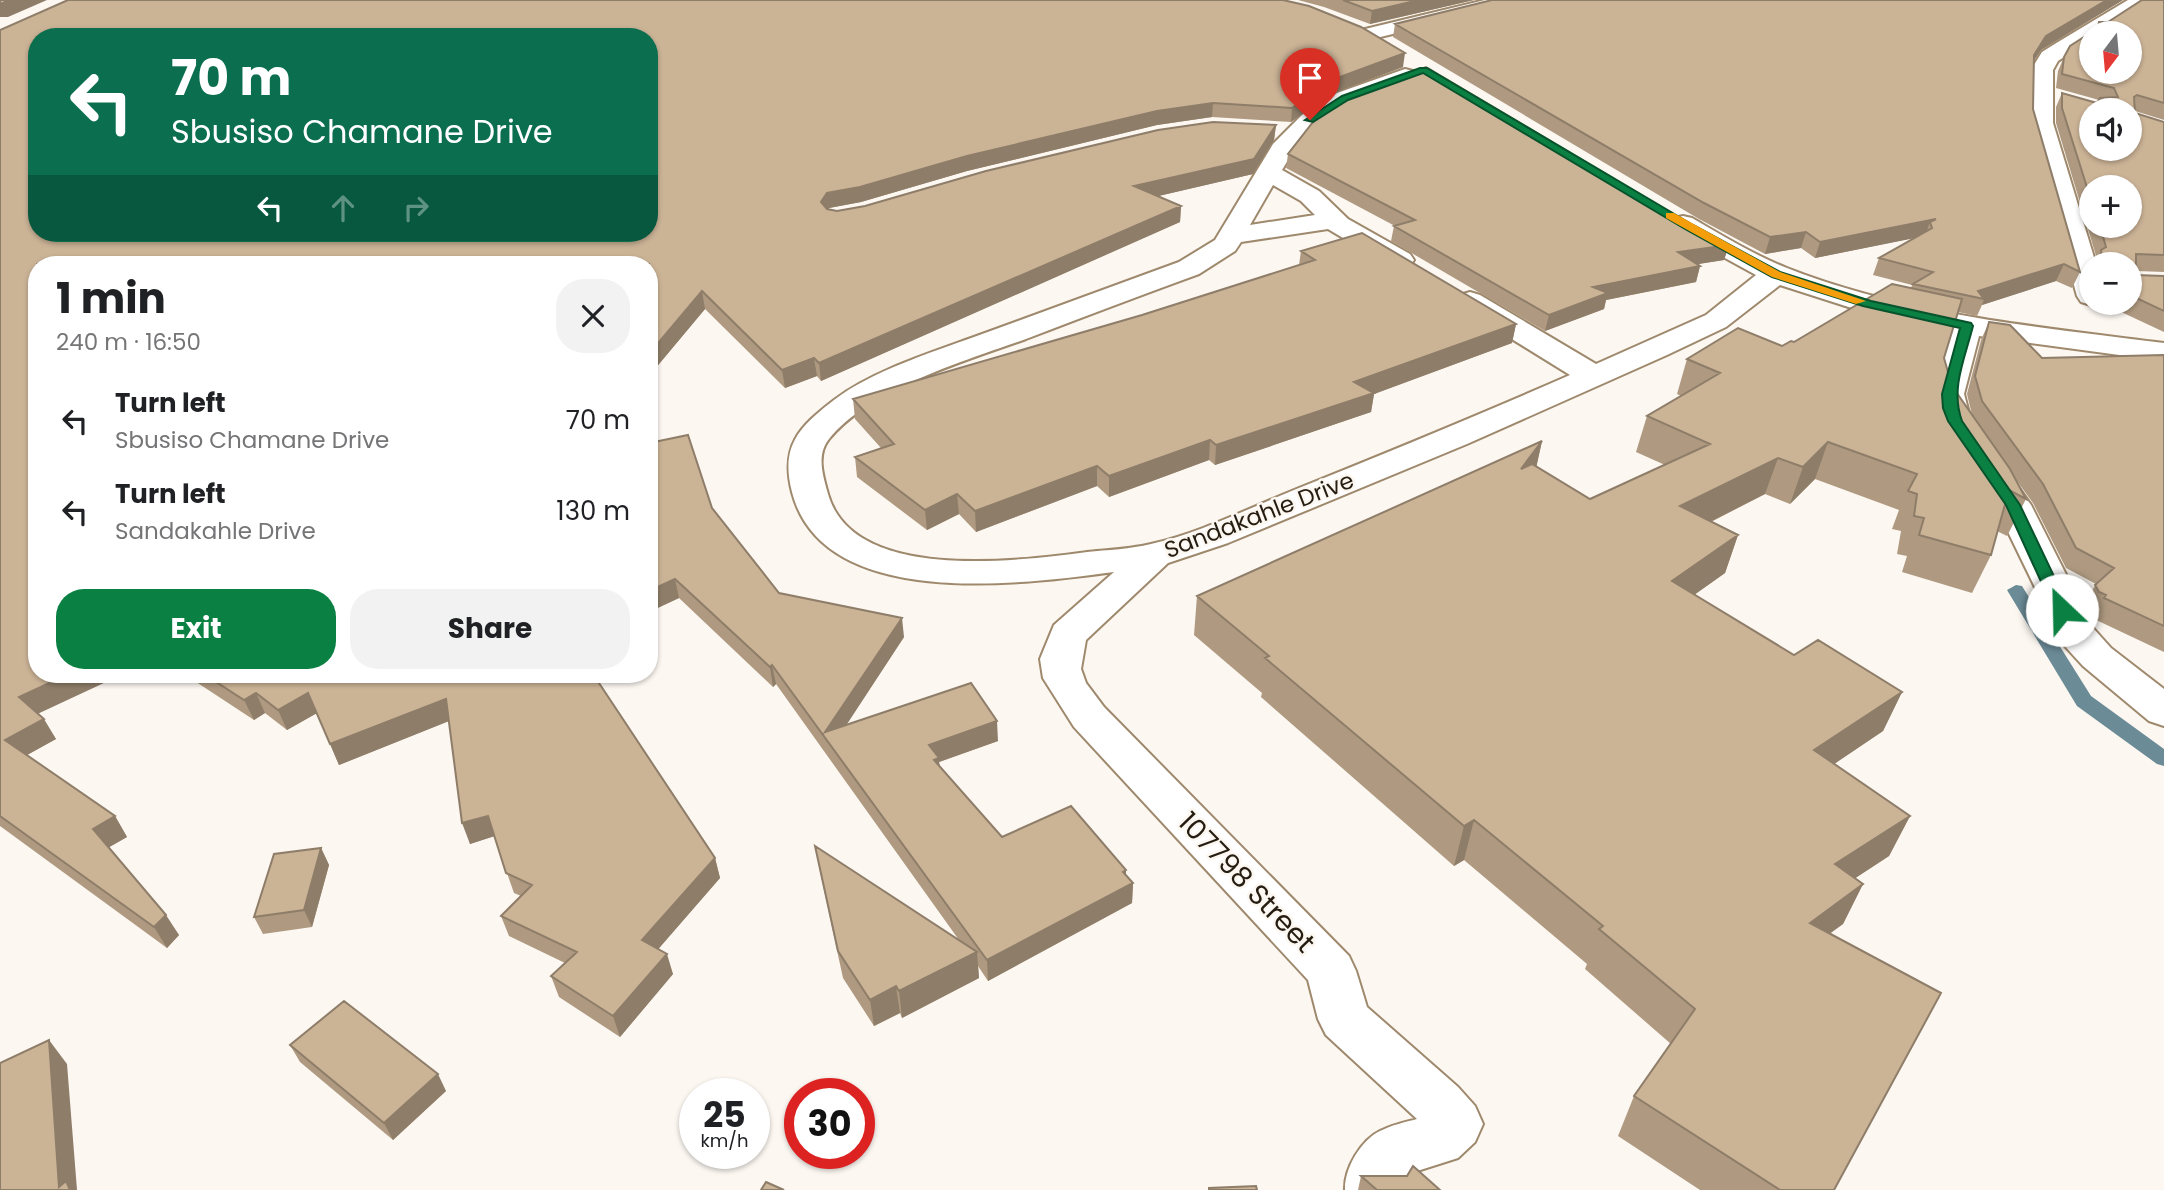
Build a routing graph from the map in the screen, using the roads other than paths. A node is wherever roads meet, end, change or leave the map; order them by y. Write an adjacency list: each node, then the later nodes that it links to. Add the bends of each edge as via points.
1 (1509, 0): 3 (street, Sandakahle Drive, via 1357,30 1429,73 1345,98 1283,131 1282,149)
2 (2142, 0): 7 (street, via 2050,57 2042,70 2052,97 2041,123)
3 (1268, 172): 5 (street, via 1310,196); 6 (street, Sandakahle Drive)
4 (1666, 214): 8 (street)
5 (1335, 220): 6 (street); 13 (street)
6 (1232, 233): 14 (street, Sandakahle Drive, via 1226,245 1189,268 910,371 838,413 813,436 804,453 815,512 848,546 895,565 951,572 1038,570)
7 (2079, 252)
8 (1776, 274): 10 (street, via 1868,304); 13 (street, Sandakahle Drive, via 1716,321)
9 (2100, 315): 11 (street)
10 (1967, 326): 11 (street); 15 (street, via 1948,394 1955,421 2013,505 2076,634 2096,657)
11 (2113, 345): 12 (street)
12 (2164, 352)
13 (1594, 376): 14 (street, Sandakahle Drive, via 1215,535)
14 (1156, 555): 16 (street, 107798 Street, via 1068,634 1059,651 1058,668 1089,717 1331,971 1344,1019 1439,1104 1455,1124 1438,1140 1397,1150 1373,1178)
15 (2164, 711)
16 (1374, 1190)

